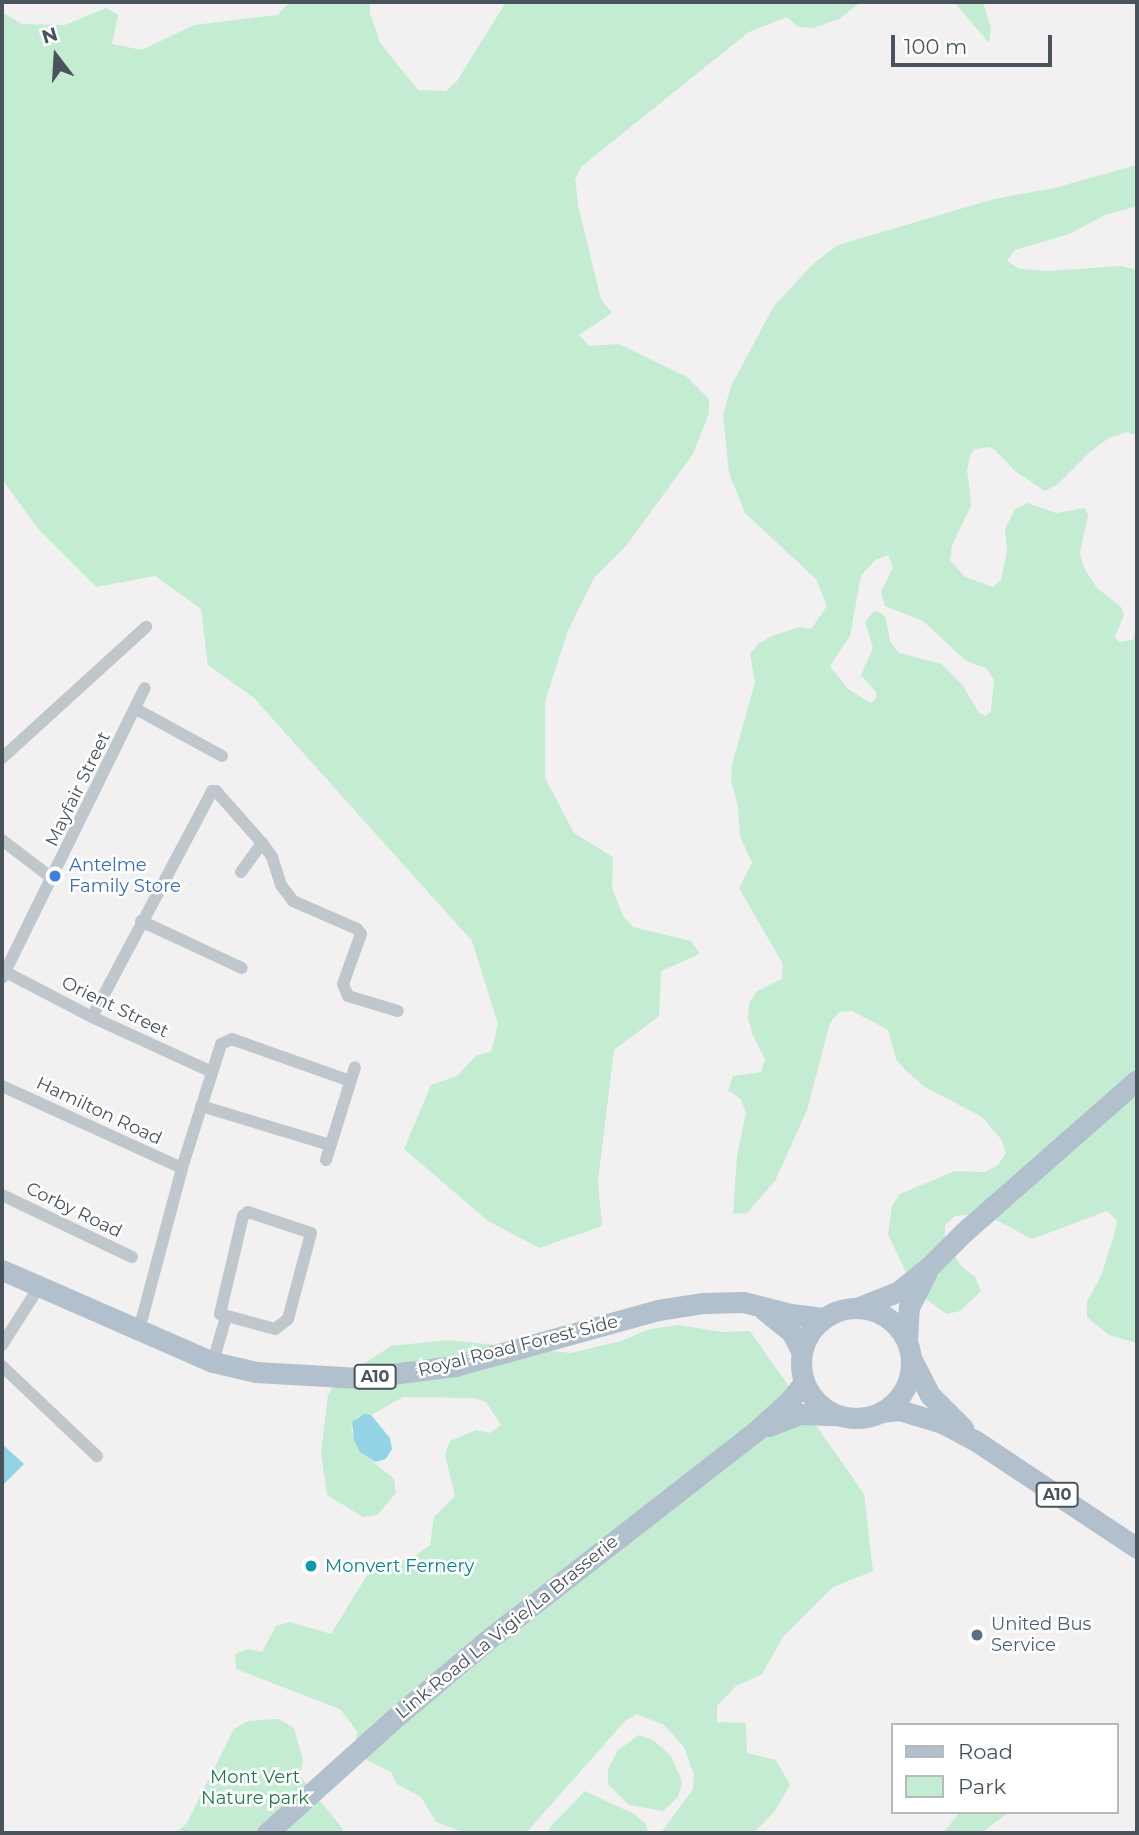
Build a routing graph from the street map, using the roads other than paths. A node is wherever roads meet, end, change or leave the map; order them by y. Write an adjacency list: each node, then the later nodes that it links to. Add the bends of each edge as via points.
1 (146, 627): 5 (street)
2 (145, 688): 3 (street, Mayfair Street)
3 (136, 709): 4 (street); 9 (street, Mayfair Street)
4 (222, 756)
5 (2, 758)
6 (2, 840): 9 (street)
7 (262, 843): 8 (street); 10 (street, via 212,791); 15 (street, via 293,901 357,929 361,941 343,984 348,996)
8 (241, 872)
9 (53, 879): 14 (street, Mayfair Street)
10 (141, 921): 12 (street); 16 (street)
11 (195, 930): 12 (street)
12 (189, 943): 13 (street)
13 (242, 968)
14 (3, 974): 16 (street, Orient Street)
15 (398, 1011)
16 (92, 1017): 18 (street, Orient Street)
17 (355, 1067): 20 (street)
18 (212, 1072): 20 (street, via 221,1044 232,1039); 22 (street)
19 (1137, 1080): 28 (main road)
20 (350, 1081): 23 (street)
21 (2, 1086): 25 (street, Hamilton Road)
22 (201, 1106): 23 (street); 25 (street)
23 (330, 1145): 24 (street)
24 (326, 1160)
25 (182, 1168): 35 (street)
26 (2, 1195): 27 (street, Corby Road)
27 (132, 1257)
28 (931, 1265): 32 (main road, via 899,1291); 37 (main road, via 909,1307)
29 (2, 1270): 30 (main road, Royal Road Forest Side / A10)
30 (39, 1287): 35 (main road, Royal Road Forest Side / A10); 36 (street)
31 (759, 1306): 34 (main road, Royal Road Forest Side); 38 (main road, via 792,1334); 39 (main road, Royal Road Forest Side / A10, via 743,1301 658,1310 410,1374 309,1376 256,1372)
32 (857, 1308): 34 (main road); 37 (main road, via 870,1309 892,1321)
33 (226, 1317): 33 (street, via 219,1312 245,1213 309,1230 312,1237 283,1326 266,1329); 39 (street)
34 (824, 1318): 38 (main road, via 806,1339)
35 (139, 1329): 39 (main road, Royal Road Forest Side / A10)
36 (2, 1345)
37 (909, 1349): 42 (main road, via 907,1384); 45 (main road, via 930,1395)
38 (802, 1353): 41 (main road)
39 (213, 1362)
40 (2, 1366): 46 (street)
41 (804, 1382): 43 (main road, via 817,1402); 44 (main road)
42 (881, 1412): 43 (main road, via 859,1418); 45 (main road, via 924,1415)
43 (838, 1415): 44 (main road, via 801,1414)
44 (756, 1431): 48 (main road, Link Road La Vigie/La Brasserie, via 485,1642)
45 (976, 1441): 47 (main road, A10)
46 (97, 1456)
47 (1137, 1548)
48 (267, 1833)

